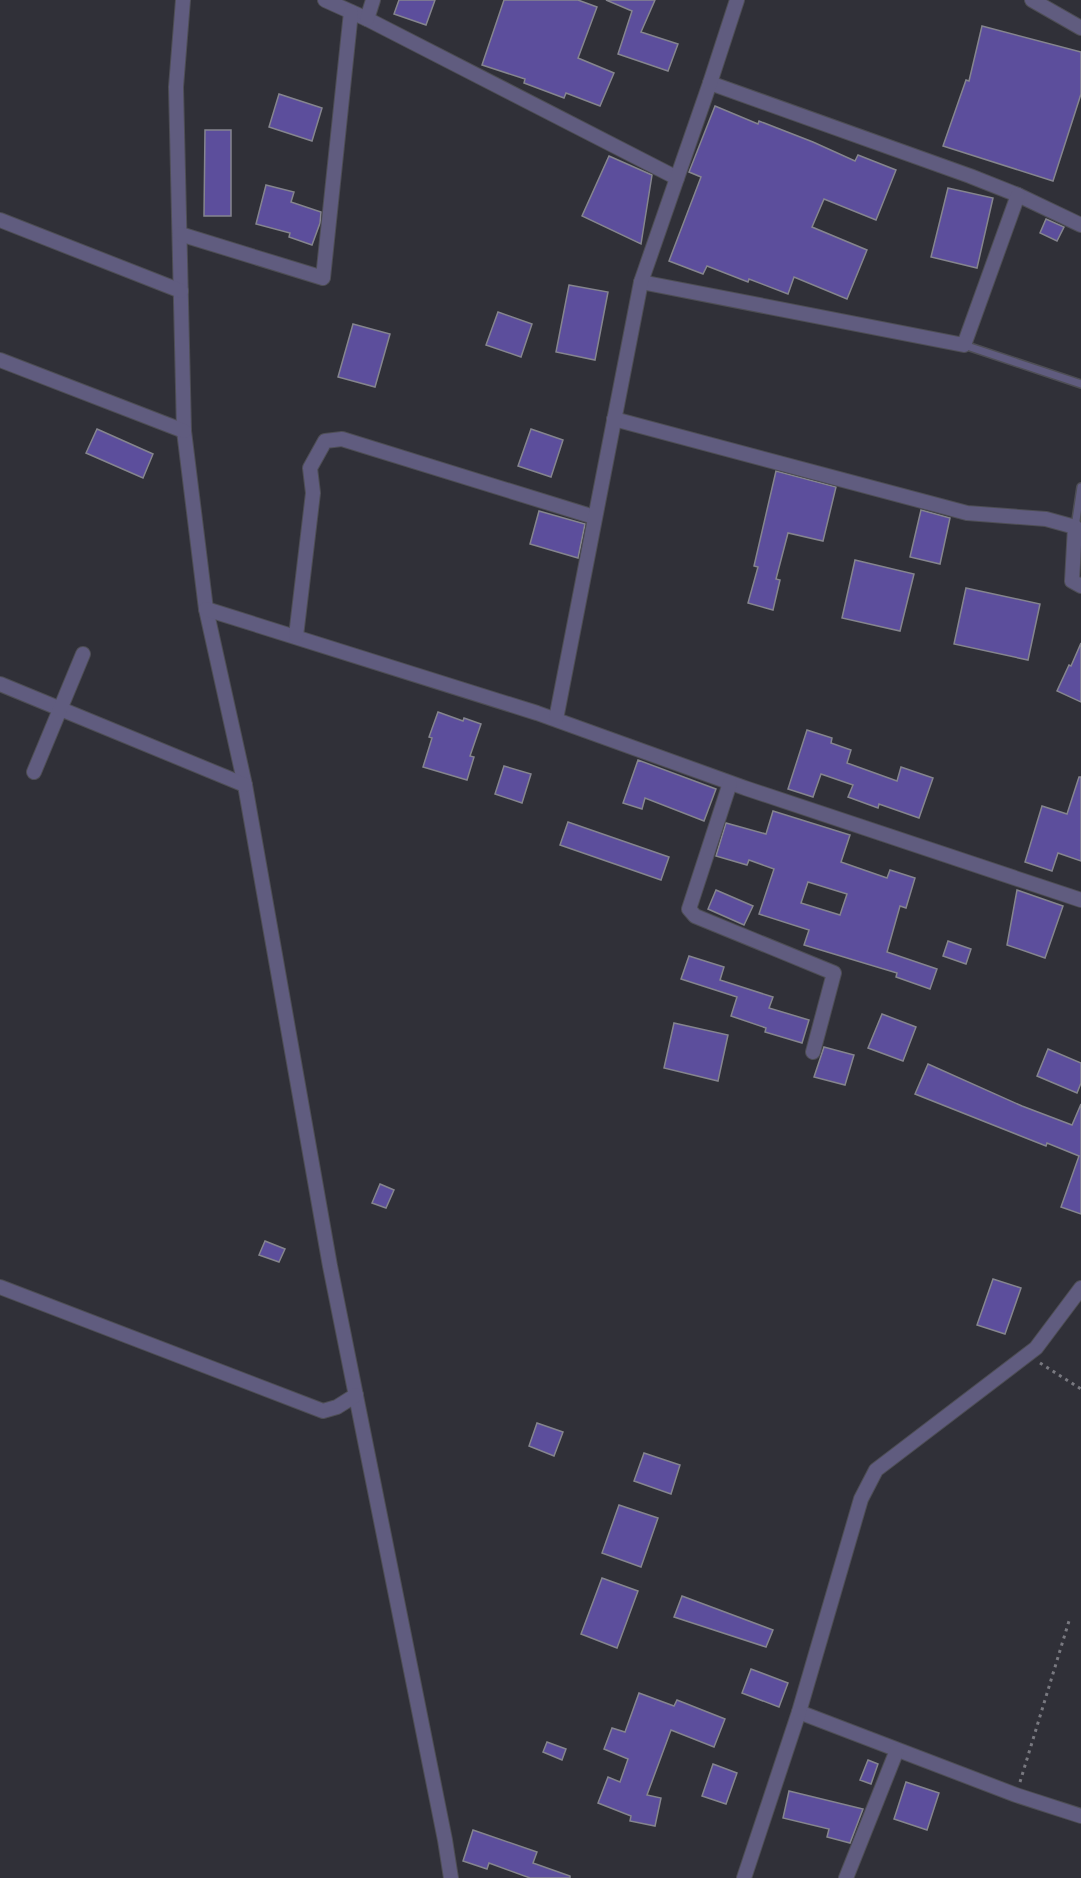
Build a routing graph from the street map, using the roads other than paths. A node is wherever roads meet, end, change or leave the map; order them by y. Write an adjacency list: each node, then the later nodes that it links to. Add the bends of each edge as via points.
1 (183, 0): 14 (street, via 176,87)
2 (325, 0): 6 (street)
3 (373, 0): 7 (street)
4 (737, 0): 9 (street)
5 (1032, 0): 8 (street)
6 (351, 12): 7 (street); 14 (street, via 323,278)
7 (367, 19): 10 (street)
8 (1081, 28)
9 (710, 83): 10 (street); 11 (street)
10 (677, 178): 15 (street)
11 (1018, 195): 13 (street); 17 (street)
12 (0, 220): 16 (street)
13 (1081, 225)
14 (180, 234): 16 (street)
15 (640, 282): 17 (street); 20 (street)
16 (181, 291): 21 (street)
17 (964, 345): 19 (lane)
18 (0, 360): 21 (street)
19 (1081, 384)
20 (614, 419): 23 (street); 24 (street, via 967,513 1046,519)
21 (184, 430): 26 (street)
22 (1081, 487): 24 (lane)
23 (594, 518): 27 (street, via 342,439 325,441 310,468 313,493); 31 (street)
24 (1075, 527): 25 (street, via 1072,581)
25 (1081, 586)
26 (206, 609): 27 (street); 34 (street)
27 (296, 636): 31 (street)
28 (83, 654): 30 (street)
29 (0, 684): 30 (street)
30 (60, 709): 32 (street); 34 (street)
31 (556, 719): 33 (street)
32 (34, 772)
33 (730, 783): 35 (street); 36 (street, via 689,909 695,916 834,974)
34 (244, 785): 39 (street)
35 (1081, 900)
36 (813, 1052)
37 (0, 1287): 39 (street, via 323,1411)
38 (1081, 1288): 40 (street, via 1036,1348 876,1470 861,1499)
39 (356, 1395): 43 (street)
40 (799, 1712): 41 (street); 44 (street)
41 (897, 1750): 42 (street, via 1016,1796); 45 (street)
42 (1081, 1816)
43 (451, 1878)
44 (744, 1878)
45 (846, 1878)

